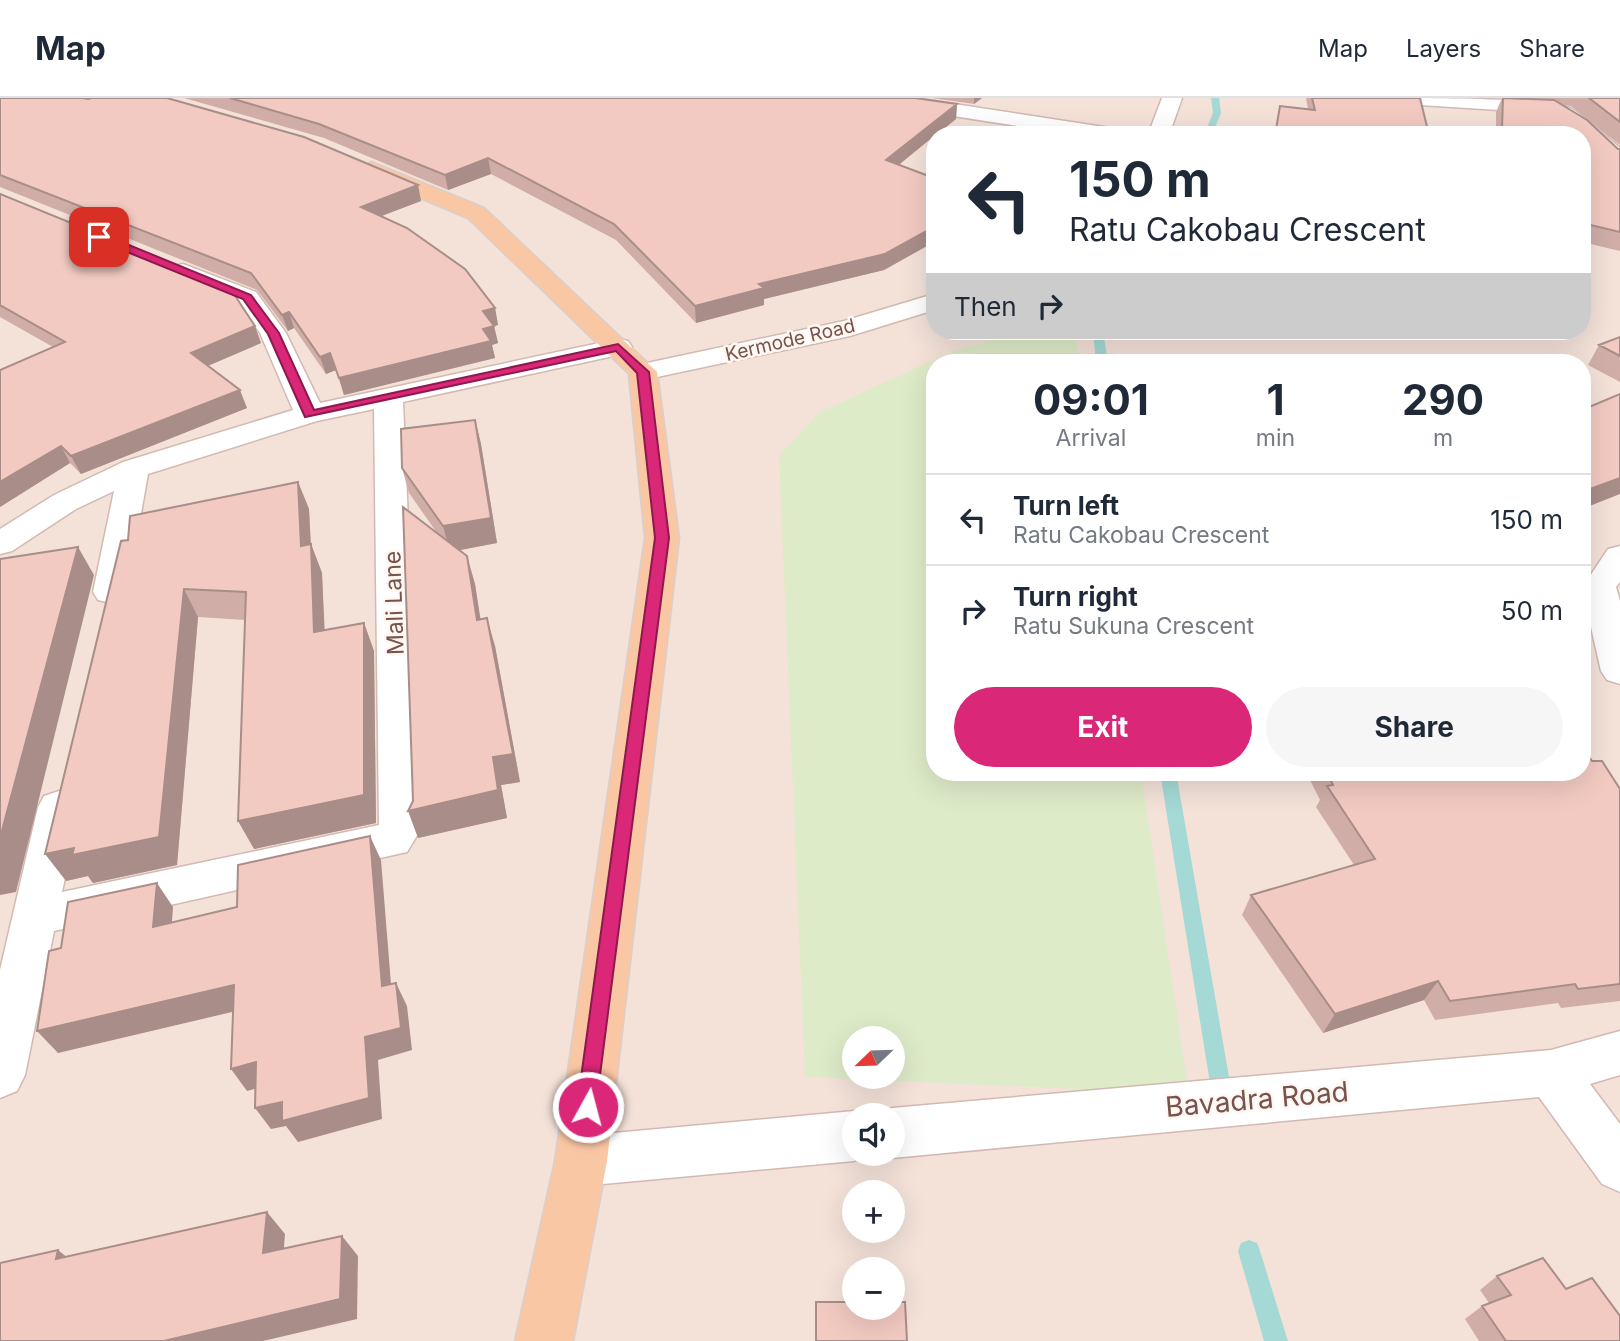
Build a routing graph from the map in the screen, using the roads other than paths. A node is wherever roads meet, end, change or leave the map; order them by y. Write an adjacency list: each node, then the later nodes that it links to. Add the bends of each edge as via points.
1 (876, 98): 4 (street)
2 (1172, 98): 5 (street)
3 (1404, 98): 6 (street, via 1552,107)
4 (1058, 126)
5 (1161, 126)
6 (1581, 126)
7 (1591, 135): 9 (street)
8 (340, 155): 12 (main road, via 476,213)
9 (1620, 159)
10 (160, 262): 15 (street, via 247,297 273,333)
11 (926, 304): 13 (street, Kermode Road, via 850,328)
12 (618, 347): 13 (main road); 14 (street)
13 (643, 372): 28 (main road, via 662,538)
14 (388, 398): 15 (street); 22 (street, Mali Lane, via 400,830 392,840)
15 (310, 414): 16 (street)
16 (134, 469): 17 (street, via 65,502); 19 (street)
17 (0, 544)
18 (1620, 558): 20 (street, via 1599,587)
19 (103, 622)
20 (1620, 671)
21 (68, 770): 22 (street)
22 (33, 917): 25 (street)
23 (1620, 1054): 24 (street, Bavadra Road)
24 (1551, 1073): 26 (street, Bavadra Road); 29 (street)
25 (0, 1075)
26 (905, 1132)
27 (842, 1137): 28 (street)
28 (581, 1161): 30 (main road)
29 (1620, 1166)
30 (544, 1341)

